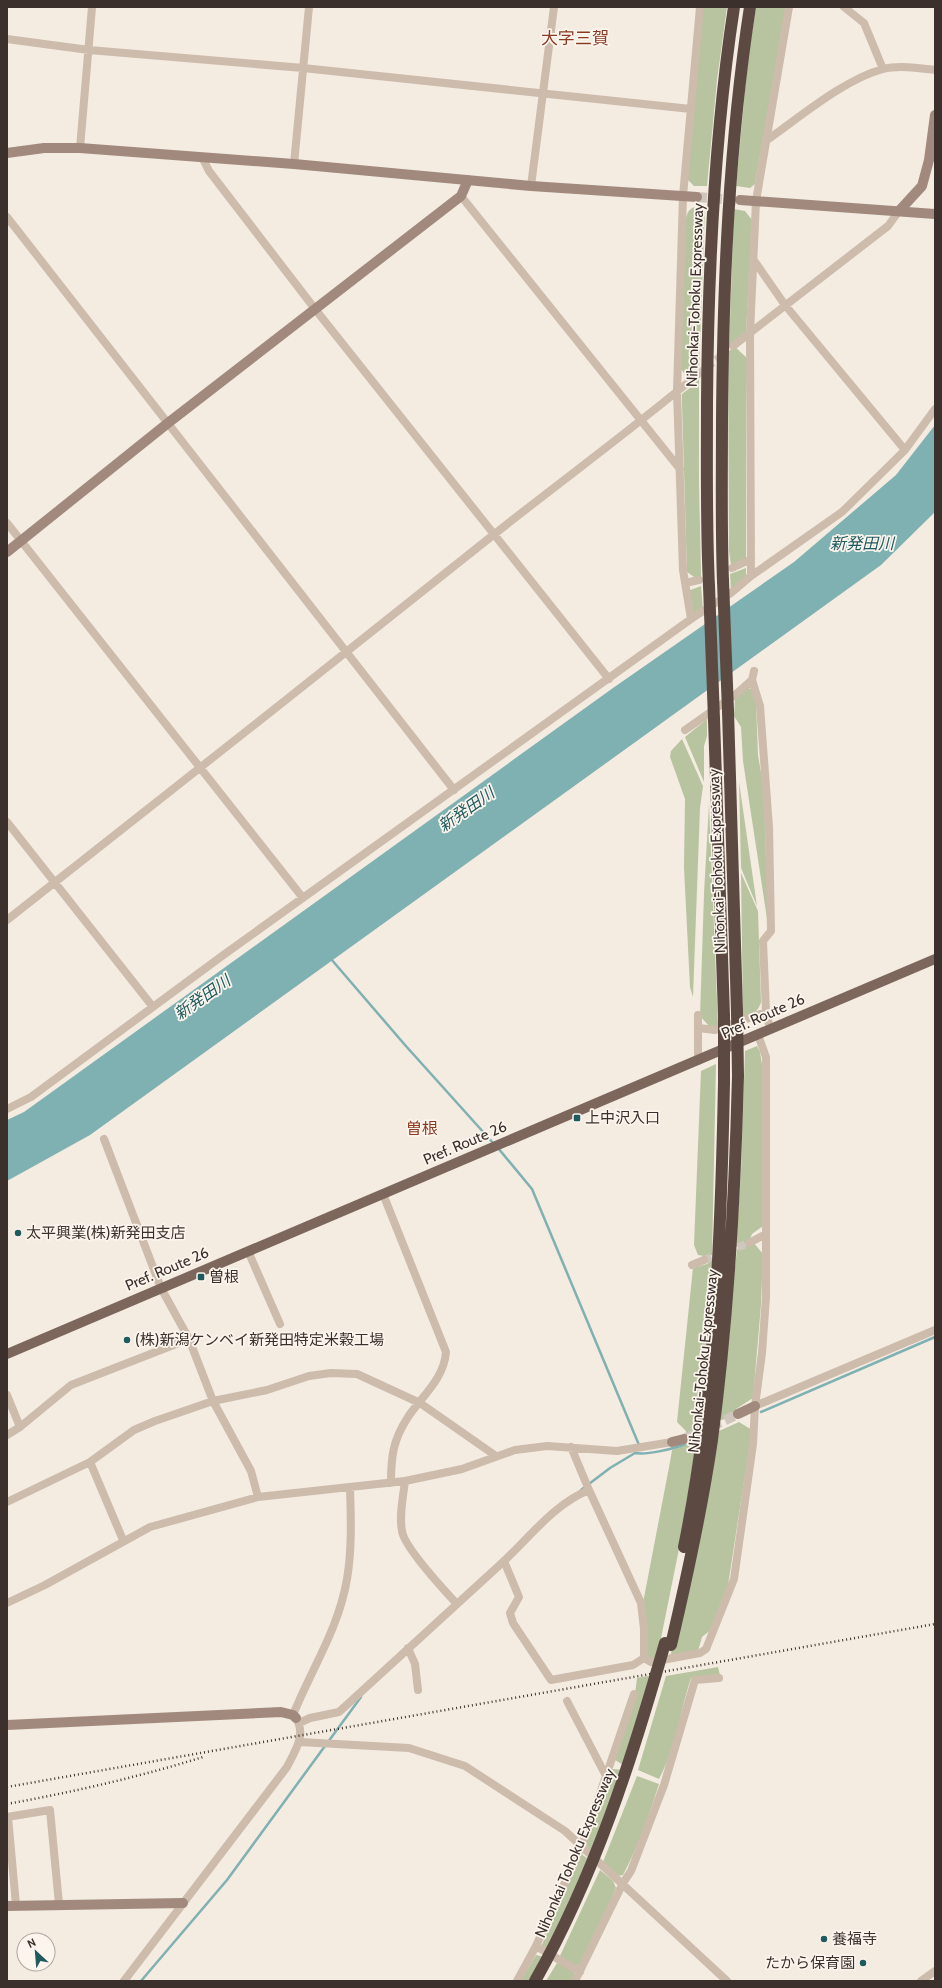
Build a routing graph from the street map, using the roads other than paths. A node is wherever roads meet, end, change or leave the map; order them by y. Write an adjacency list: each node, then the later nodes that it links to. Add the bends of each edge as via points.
1 (92, 7): 10 (street)
2 (309, 7): 11 (street)
3 (554, 7): 14 (street)
4 (700, 7): 15 (street)
5 (734, 7): 52 (highway, Nihonkai-Tohoku Expressway, via 712,225)
6 (750, 7): 108 (highway, Nihonkai-Tohoku Expressway, bridge, via 726,234 722,332 723,581 738,1011 732,1238 717,1395 700,1509)
7 (789, 7): 17 (street)
8 (844, 7): 12 (street, via 864,23)
9 (7, 39): 10 (street)
10 (89, 50): 11 (street); 18 (street)
11 (303, 68): 14 (street); 21 (street)
12 (883, 69): 13 (street, via 912,67); 17 (street, via 857,80)
13 (935, 70)
14 (543, 94): 15 (street); 23 (street)
15 (691, 109): 25 (street)
16 (935, 116): 29 (street, via 929,160 922,186)
17 (767, 140): 28 (street)
18 (80, 148): 19 (street, via 44,148); 20 (street)
19 (7, 153)
20 (202, 157): 21 (street); 34 (street, via 209,171)
21 (294, 164): 22 (street)
22 (468, 180): 23 (street); 24 (street)
23 (531, 186): 25 (street)
24 (462, 196): 34 (street); 40 (street)
25 (683, 196): 26 (street); 38 (street)
26 (697, 197)
27 (740, 200): 28 (street)
28 (756, 201): 29 (street); 32 (street)
29 (899, 211): 30 (street); 33 (street, via 888,226)
30 (935, 214)
31 (7, 217): 41 (street)
32 (753, 259): 33 (street); 35 (street)
33 (786, 305): 35 (street); 42 (street)
34 (315, 309): 41 (street); 45 (street)
35 (750, 333): 36 (street); 48 (street)
36 (733, 346)
37 (697, 374): 38 (street)
38 (677, 391): 40 (street); 43 (street)
39 (935, 409): 42 (street)
40 (642, 420): 43 (street); 45 (street)
41 (168, 423): 46 (street); 54 (street)
42 (905, 450): 50 (street, via 842,512)
43 (680, 469): 51 (street)
44 (7, 523): 46 (street)
45 (494, 534): 54 (street); 56 (street)
46 (21, 541): 47 (street); 59 (street)
47 (7, 552)
48 (751, 559): 49 (street); 50 (street)
49 (732, 568)
50 (751, 576): 53 (street)
51 (685, 583): 52 (street); 53 (street)
52 (704, 583): 108 (highway, Nihonkai-Tohoku Expressway, bridge, via 714,719 724,1084 719,1223 707,1395 702,1443)
53 (691, 619): 56 (street)
54 (347, 652): 59 (street); 60 (street)
55 (754, 671): 57 (street)
56 (609, 679): 60 (street)
57 (752, 680): 58 (street); 67 (street, via 760,706 768,827 771,931 763,941)
58 (685, 730)
59 (200, 768): 62 (street); 63 (street)
60 (454, 790): 63 (street)
61 (7, 822): 62 (street)
62 (54, 883): 64 (street); 66 (street)
63 (303, 898): 66 (street)
64 (7, 920)
65 (935, 959): 70 (main road, Pref. Route 26)
66 (153, 1007): 73 (street, via 31,1097)
67 (766, 1012): 69 (street, via 716,1030); 70 (street)
68 (698, 1015): 69 (street)
69 (699, 1028): 72 (street)
70 (770, 1028): 71 (main road, Pref. Route 26)
71 (758, 1035): 72 (main road, Pref. Route 26); 76 (street, via 766,1057)
72 (698, 1061): 75 (main road, Pref. Route 26)
73 (7, 1110)
74 (104, 1139): 81 (street)
75 (383, 1194): 78 (main road, Pref. Route 26); 88 (street, via 446,1352 444,1369)
76 (766, 1234): 77 (street); 89 (street, via 766,1297)
77 (749, 1242)
78 (248, 1251): 81 (main road, Pref. Route 26); 82 (street)
79 (704, 1260): 80 (street)
80 (692, 1265)
81 (161, 1288): 84 (street); 85 (main road, Pref. Route 26)
82 (280, 1324)
83 (935, 1330): 89 (street)
84 (190, 1339): 87 (street); 91 (street, via 71,1385)
85 (7, 1354)
86 (7, 1395): 91 (street)
87 (214, 1401): 88 (street, via 267,1390 309,1376 330,1373 357,1374); 97 (street, via 155,1420 134,1430); 102 (street, via 251,1472)
88 (420, 1403): 96 (street); 99 (street, via 408,1416 396,1439 391,1457)
89 (755, 1406): 90 (street); 110 (street, via 753,1444 734,1579 706,1650 651,1662)
90 (738, 1414)
91 (20, 1427): 92 (street)
92 (7, 1435)
93 (684, 1439): 94 (street)
94 (672, 1442): 95 (street, via 617,1451)
95 (571, 1447): 96 (street, via 547,1446 515,1450); 101 (street)
96 (496, 1456): 98 (street, via 462,1469)
97 (90, 1462): 103 (street); 104 (street)
98 (405, 1481): 99 (street); 107 (street, via 401,1511 402,1533 415,1555)
99 (391, 1484): 100 (street)
100 (350, 1488): 102 (street); 115 (street, via 350,1554 347,1580 339,1610)
101 (589, 1490): 105 (street, via 580,1493 554,1512); 110 (street, via 641,1603)
102 (258, 1497): 104 (street, via 150,1526)
103 (7, 1502)
104 (123, 1540): 106 (street, via 45,1585)
105 (504, 1561): 107 (street); 110 (street, via 519,1596 510,1613 513,1623 551,1680 633,1665)
106 (7, 1603)
107 (456, 1604): 109 (street)
108 (668, 1644): 130 (highway, Nihonkai Tohoku Expressway, bridge, via 607,1827); 131 (highway, Nihonkai Tohoku Expressway, via 648,1726 616,1821 589,1886)
109 (408, 1648): 112 (street, via 415,1664); 115 (street, via 339,1712)
110 (644, 1658)
111 (719, 1678): 121 (street, via 695,1680 664,1785 631,1871)
112 (418, 1690)
113 (634, 1694): 118 (street)
114 (567, 1701): 118 (street)
115 (296, 1719): 116 (street, via 281,1712); 117 (street)
116 (7, 1725)
117 (300, 1742): 120 (street, via 409,1748 465,1766 552,1821); 122 (street, via 287,1767)
118 (606, 1776): 120 (street)
119 (7, 1817): 123 (street, via 50,1810); 124 (street)
120 (582, 1845): 121 (street); 125 (street)
121 (623, 1883): 127 (street); 133 (street)
122 (183, 1903): 123 (street); 128 (street)
123 (59, 1904): 124 (street)
124 (12, 1906)
125 (536, 1946): 127 (street); 129 (street)
126 (935, 1971): 134 (street)
127 (580, 1972): 132 (street)
128 (124, 1981)
129 (516, 1981)
130 (536, 1981)
131 (543, 1981)
132 (575, 1981)
133 (726, 1981)
134 (921, 1981)

